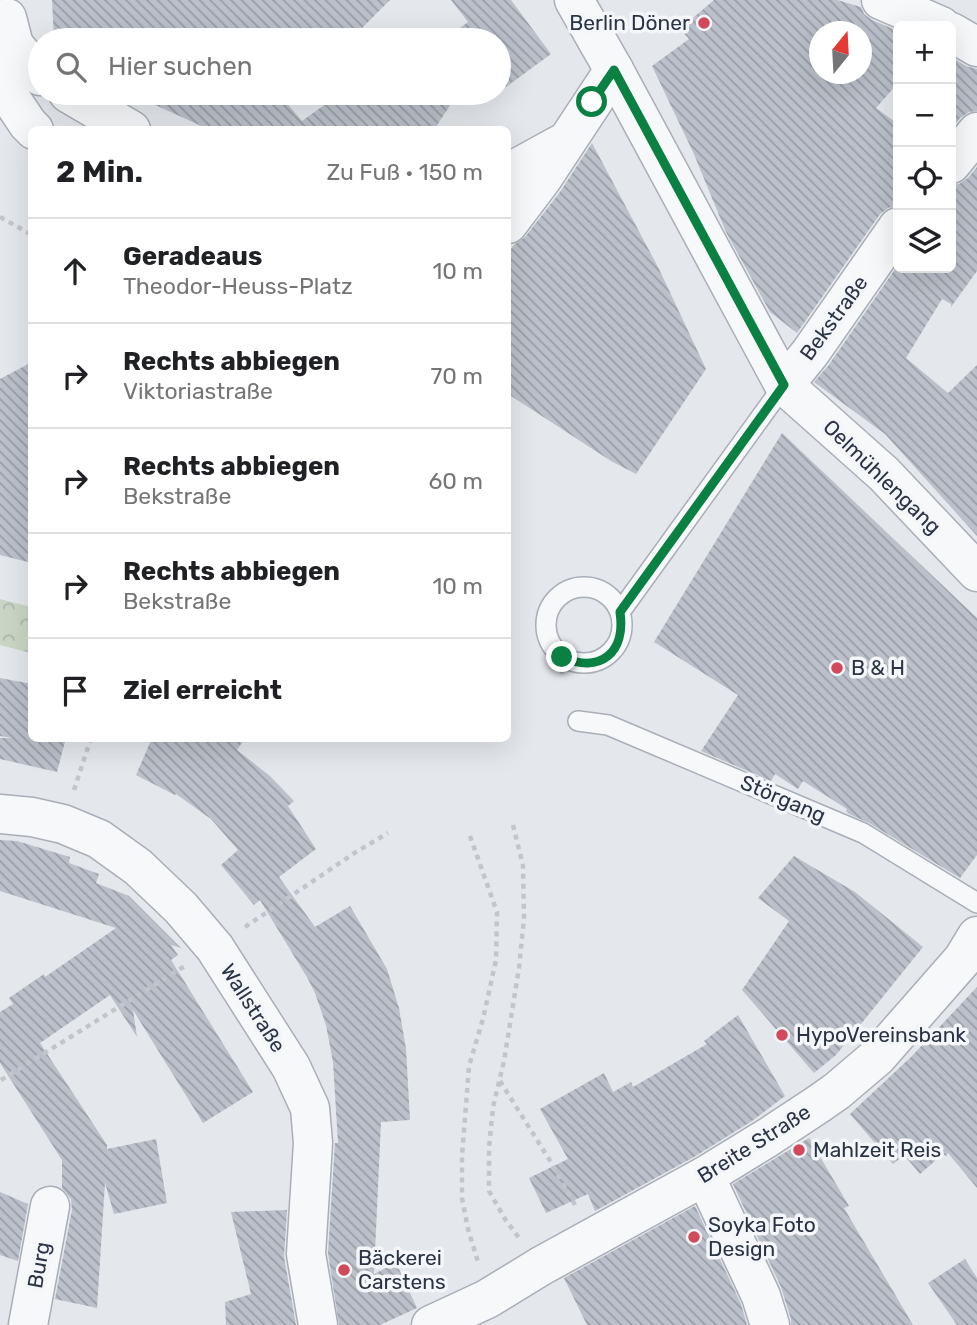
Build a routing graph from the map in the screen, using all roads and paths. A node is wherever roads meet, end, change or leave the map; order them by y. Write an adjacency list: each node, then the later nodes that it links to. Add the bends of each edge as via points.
1 (574, 0): 7 (street, Oelmühlengang)
2 (881, 0): 4 (street)
3 (6, 20): 6 (street, via 14,45)
4 (943, 20): 5 (street)
5 (977, 47)
6 (28, 62)
7 (614, 70): 13 (street); 20 (street, Oelmühlengang)
8 (0, 71): 10 (street, via 1,84)
9 (88, 105): 11 (street)
10 (30, 126)
11 (124, 126)
12 (977, 132): 14 (street)
13 (566, 142): 15 (street); 17 (street)
14 (956, 158)
15 (511, 171)
16 (0, 217): 18 (path)
17 (511, 219)
18 (28, 233)
19 (893, 235): 20 (street, Bekstraße)
20 (784, 385): 21 (street, Oelmühlengang, via 884,474); 22 (lane, Bekstraße)
21 (977, 572)
22 (620, 612): 22 (lane, Bekstraße, via 599,590 579,587 553,601 546,634 567,668 602,660 620,640)
23 (578, 721): 30 (lane, Störgang, via 608,725 863,833)
24 (90, 742): 26 (path)
25 (0, 814): 26 (street, Wallstraße)
26 (63, 824): 32 (street, Wallstraße, via 99,839 138,867)
27 (513, 825): 35 (path, via 523,866 524,918)
28 (388, 833): 32 (path)
29 (470, 836): 39 (path, via 497,912 496,960 469,1066 462,1156 462,1198)
30 (977, 903)
31 (977, 936): 36 (street, Breite Straße, via 877,1056 837,1091)
32 (215, 947): 42 (street, Wallstraße, via 291,1067 310,1108 313,1143 306,1254)
33 (157, 984): 34 (path)
34 (1, 1080)
35 (499, 1080): 38 (path); 40 (path, via 490,1135 489,1191)
36 (705, 1176): 38 (street, Breite Straße); 44 (street)
37 (50, 1206): 41 (street, Burg)
38 (593, 1237): 40 (street, Breite Straße)
39 (477, 1260)
40 (541, 1266): 43 (street, Breite Straße, via 487,1299)
41 (28, 1325)
42 (318, 1325)
43 (431, 1325)
44 (770, 1325)

